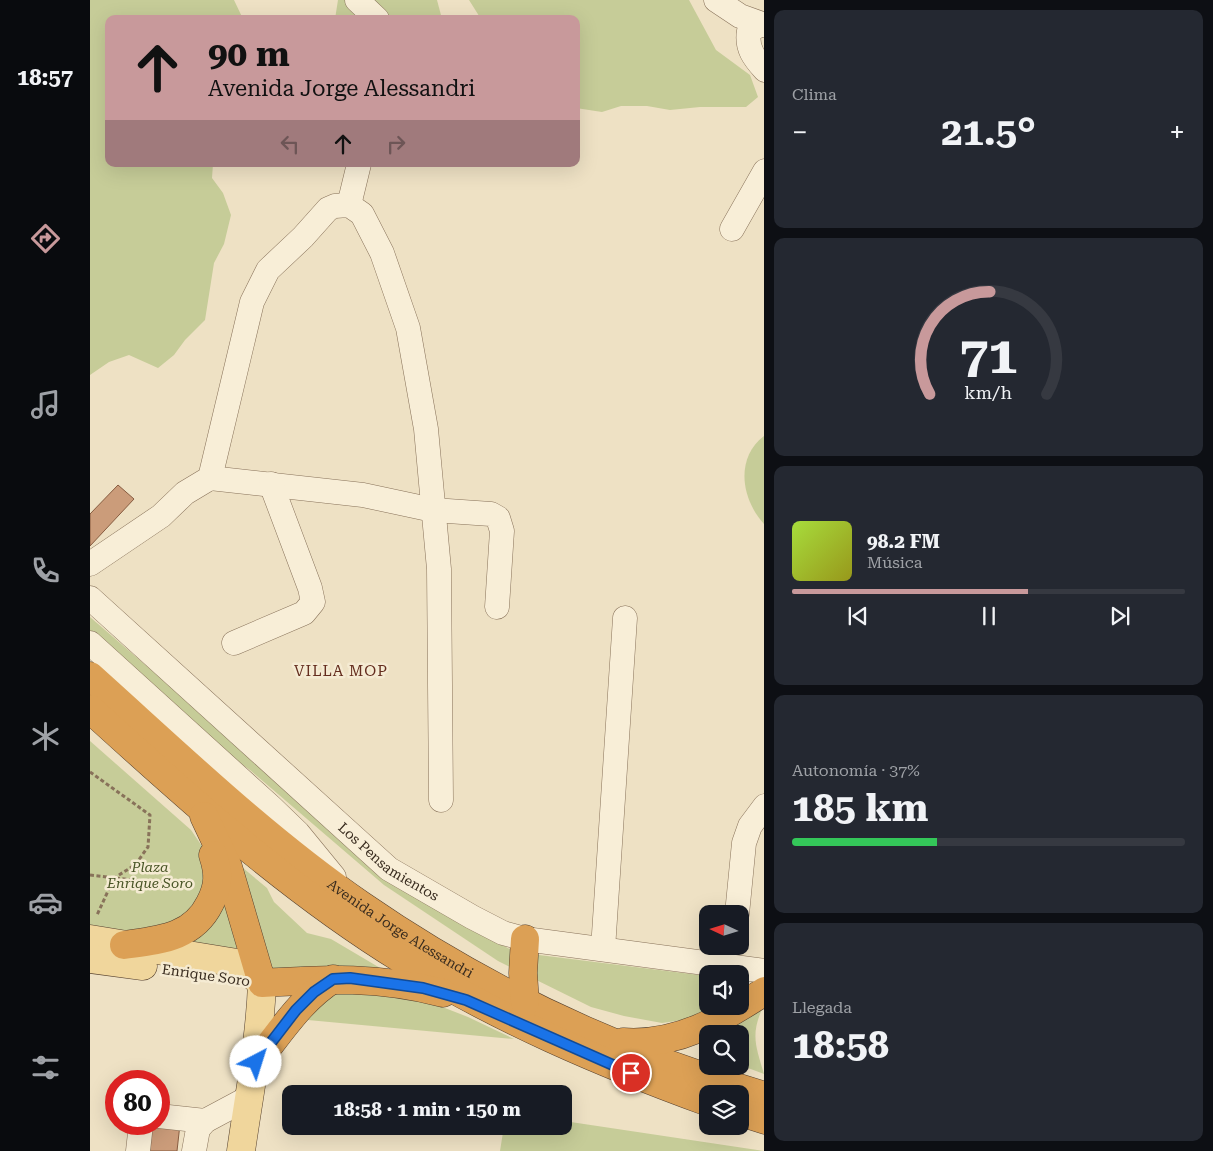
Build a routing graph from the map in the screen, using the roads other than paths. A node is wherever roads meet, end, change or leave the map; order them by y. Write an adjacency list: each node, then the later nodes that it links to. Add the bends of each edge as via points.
1 (357, 0): 3 (street)
2 (716, 0): 4 (street, via 740,16)
3 (373, 15)
4 (763, 24): 5 (street, via 749,31 747,42)
5 (764, 70)
6 (358, 167): 8 (street)
7 (764, 171): 9 (street)
8 (349, 205): 10 (street, via 328,210 274,262 262,279 252,302); 12 (street, via 362,214 378,244 408,328 426,429)
9 (732, 229)
10 (210, 478): 11 (street); 13 (street)
11 (271, 484): 12 (street, via 363,495); 18 (street, via 313,602 304,613)
12 (433, 510): 15 (street, via 491,514 498,518 502,531); 21 (street, via 439,569)
13 (90, 564)
14 (90, 598): 27 (street, Los Pensamientos, via 389,869 472,917)
15 (498, 607)
16 (625, 618): 29 (street)
17 (90, 643): 24 (street, via 272,807 298,833)
18 (234, 643)
19 (90, 676): 24 (highway, Avenida Jorge Alessandri, via 228,800)
20 (90, 709): 23 (highway, Avenida Jorge Alessandri)
21 (441, 800)
22 (764, 806): 25 (street, via 750,826 744,843)
23 (200, 808): 28 (highway, via 218,881 204,915 179,935); 34 (highway, via 228,867); 37 (highway, Avenida Jorge Alessandri, via 324,907 402,959)
24 (349, 896): 36 (highway, Avenida Jorge Alessandri, via 431,951)
25 (737, 905)
26 (94, 927): 28 (main road, Enrique Soro)
27 (525, 939): 29 (street, Los Pensamientos); 36 (highway)
28 (124, 945): 34 (main road, Enrique Soro, via 237,964)
29 (604, 949): 30 (street, Los Pensamientos)
30 (732, 956): 32 (street, Los Pensamientos)
31 (90, 959): 34 (main road, Enrique Soro)
32 (764, 971)
33 (333, 979): 34 (highway); 37 (highway, via 394,982); 39 (highway, via 296,1010)
34 (262, 983): 39 (main road)
35 (764, 991): 38 (highway, via 717,1022 679,1036 644,1042)
36 (525, 1002): 38 (highway, Avenida Jorge Alessandri)
37 (480, 1005): 42 (highway, Avenida Jorge Alessandri, via 589,1056)
38 (608, 1040): 40 (highway, Avenida Jorge Alessandri)
39 (256, 1062): 41 (main road)
40 (764, 1096)
41 (248, 1098): 46 (street); 50 (main road)
42 (699, 1099)
43 (749, 1115): 45 (highway)
44 (170, 1117): 46 (street)
45 (764, 1120)
46 (205, 1121): 49 (street, via 198,1130)
47 (140, 1135): 48 (street)
48 (138, 1151)
49 (194, 1151)
50 (242, 1151)

